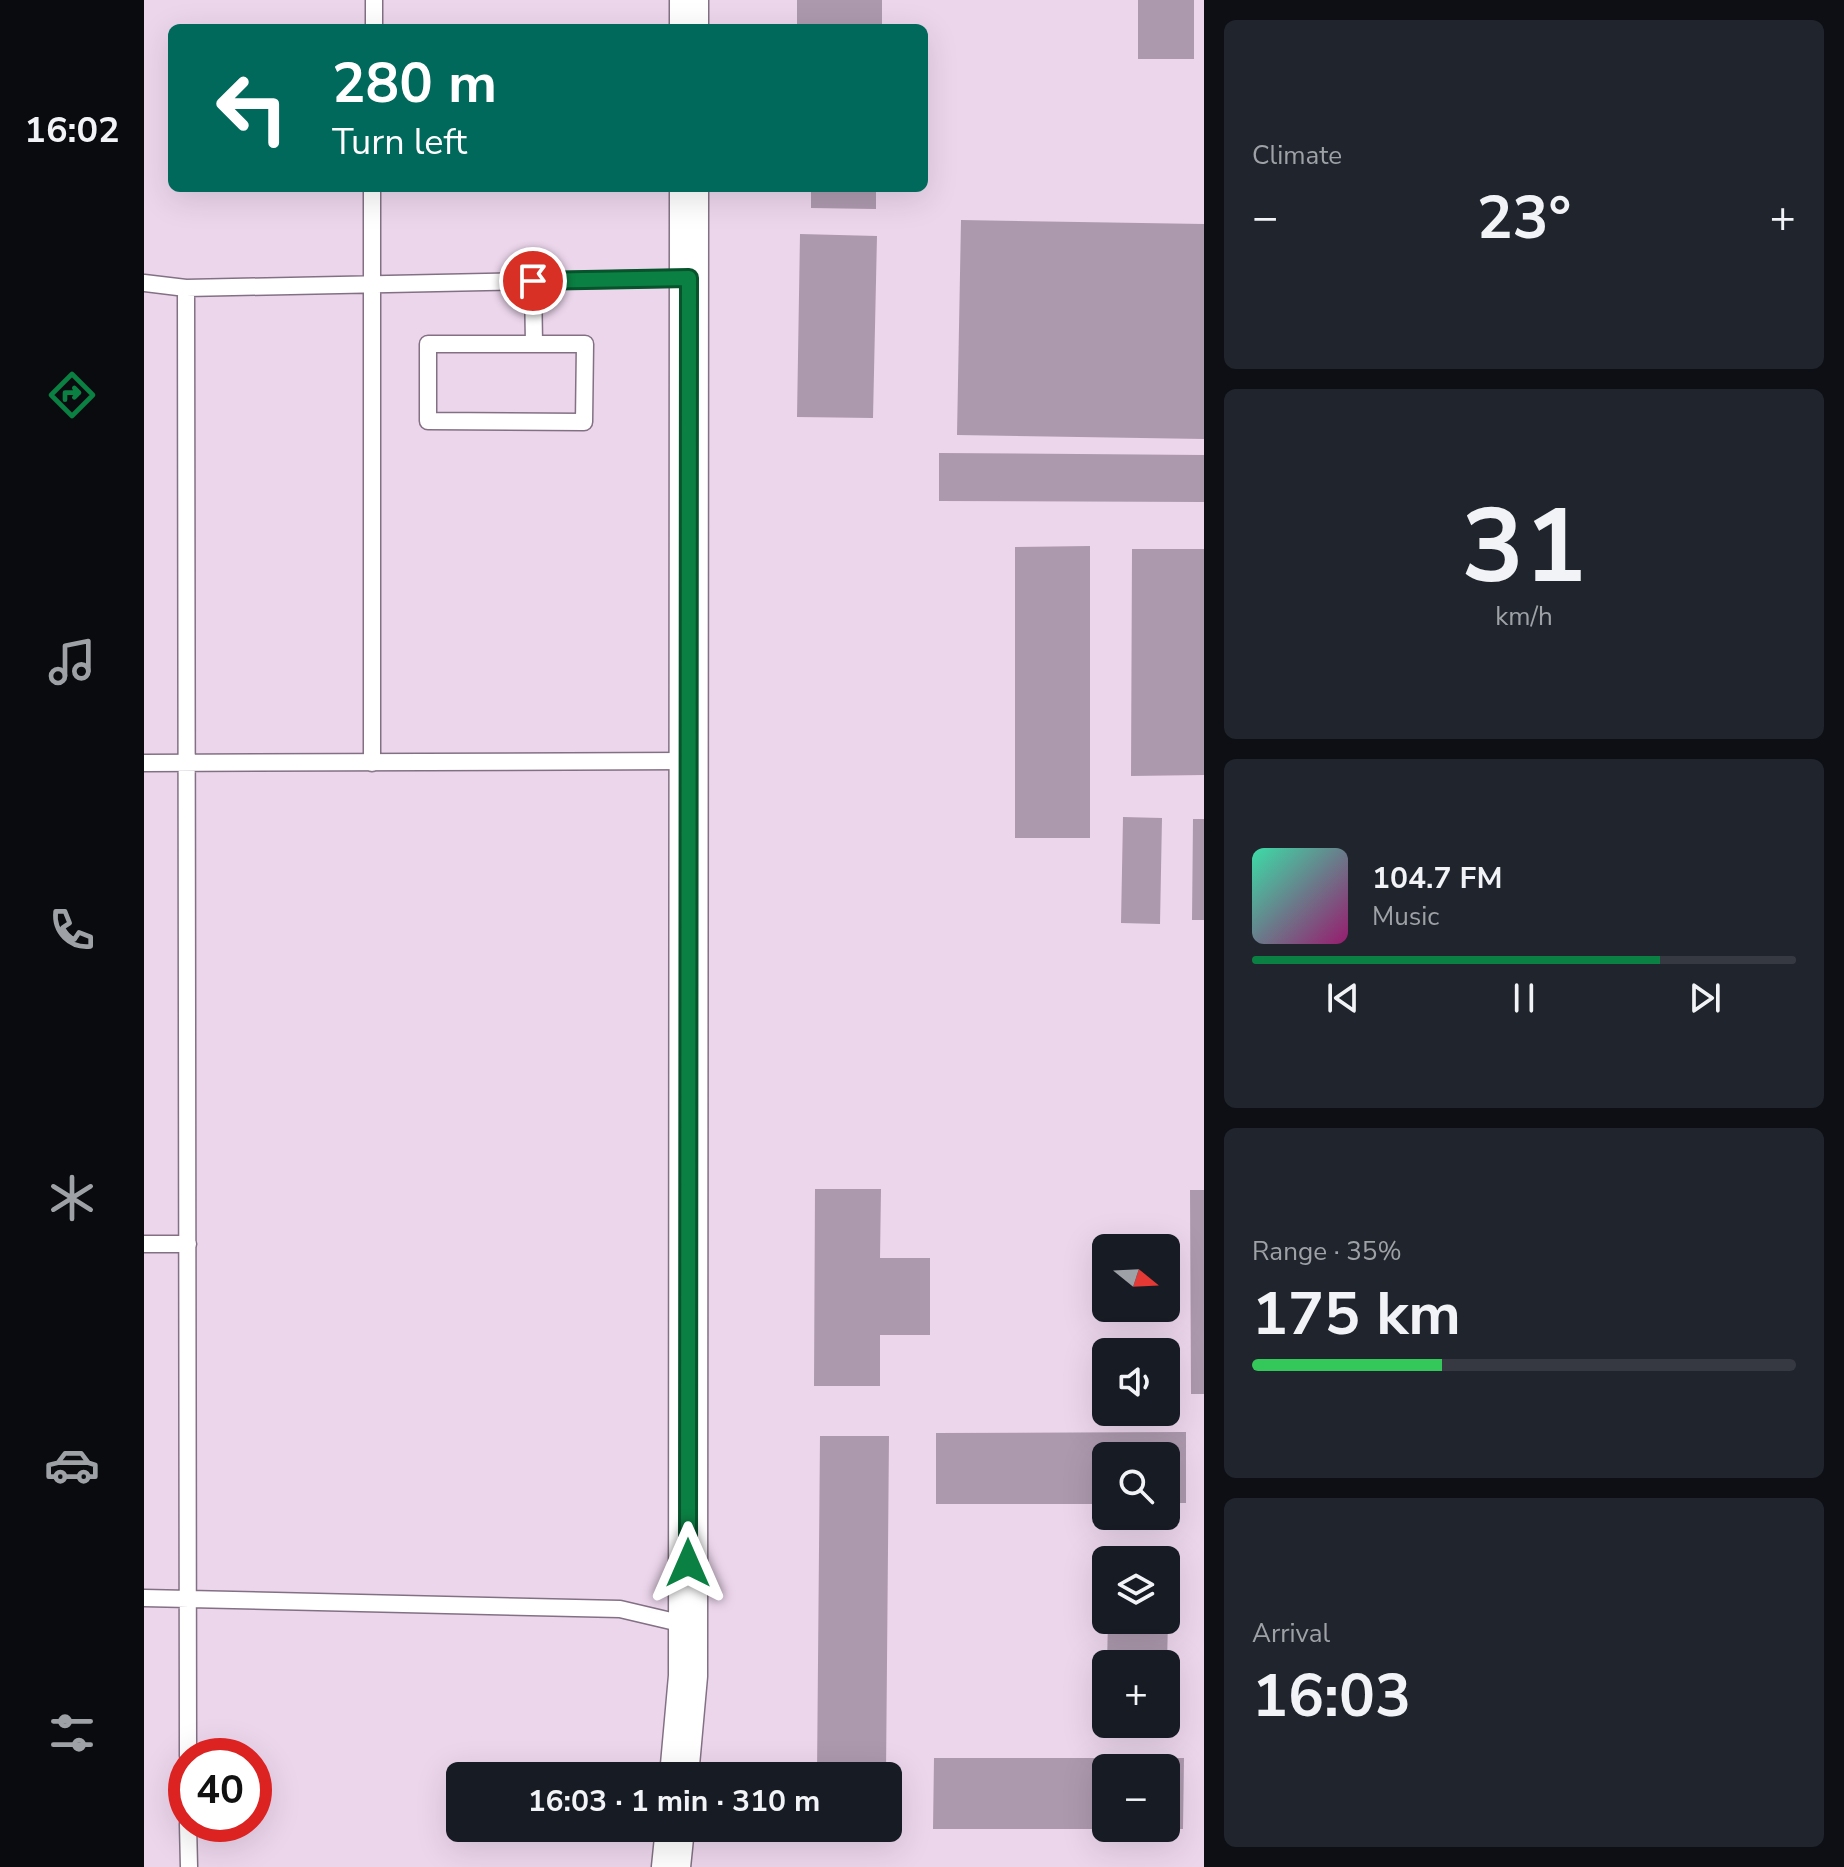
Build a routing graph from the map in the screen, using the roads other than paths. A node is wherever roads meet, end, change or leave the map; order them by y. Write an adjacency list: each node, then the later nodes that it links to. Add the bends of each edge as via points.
1 (374, 0): 3 (lane)
2 (689, 0): 4 (street)
3 (374, 24)
4 (689, 24)
5 (372, 192): 10 (lane)
6 (689, 192): 7 (street)
7 (689, 278): 8 (lane); 13 (street)
8 (533, 281): 10 (lane); 12 (lane)
9 (144, 283): 11 (lane)
10 (370, 285): 11 (lane); 15 (lane)
11 (186, 288): 16 (lane)
12 (534, 344): 12 (lane, via 585,344 584,422 428,421 428,344)
13 (689, 761): 15 (lane); 21 (street)
14 (144, 763): 16 (lane)
15 (372, 763): 16 (lane)
16 (186, 764): 18 (lane)
17 (144, 1244): 18 (lane)
18 (188, 1244): 19 (lane)
19 (188, 1597): 20 (lane); 21 (lane, via 620,1609); 22 (lane)
20 (144, 1598)
21 (688, 1625): 23 (street)
22 (188, 1738)
23 (680, 1762)
24 (188, 1842): 26 (lane)
25 (674, 1842): 27 (street)
26 (189, 1867)
27 (671, 1867)

